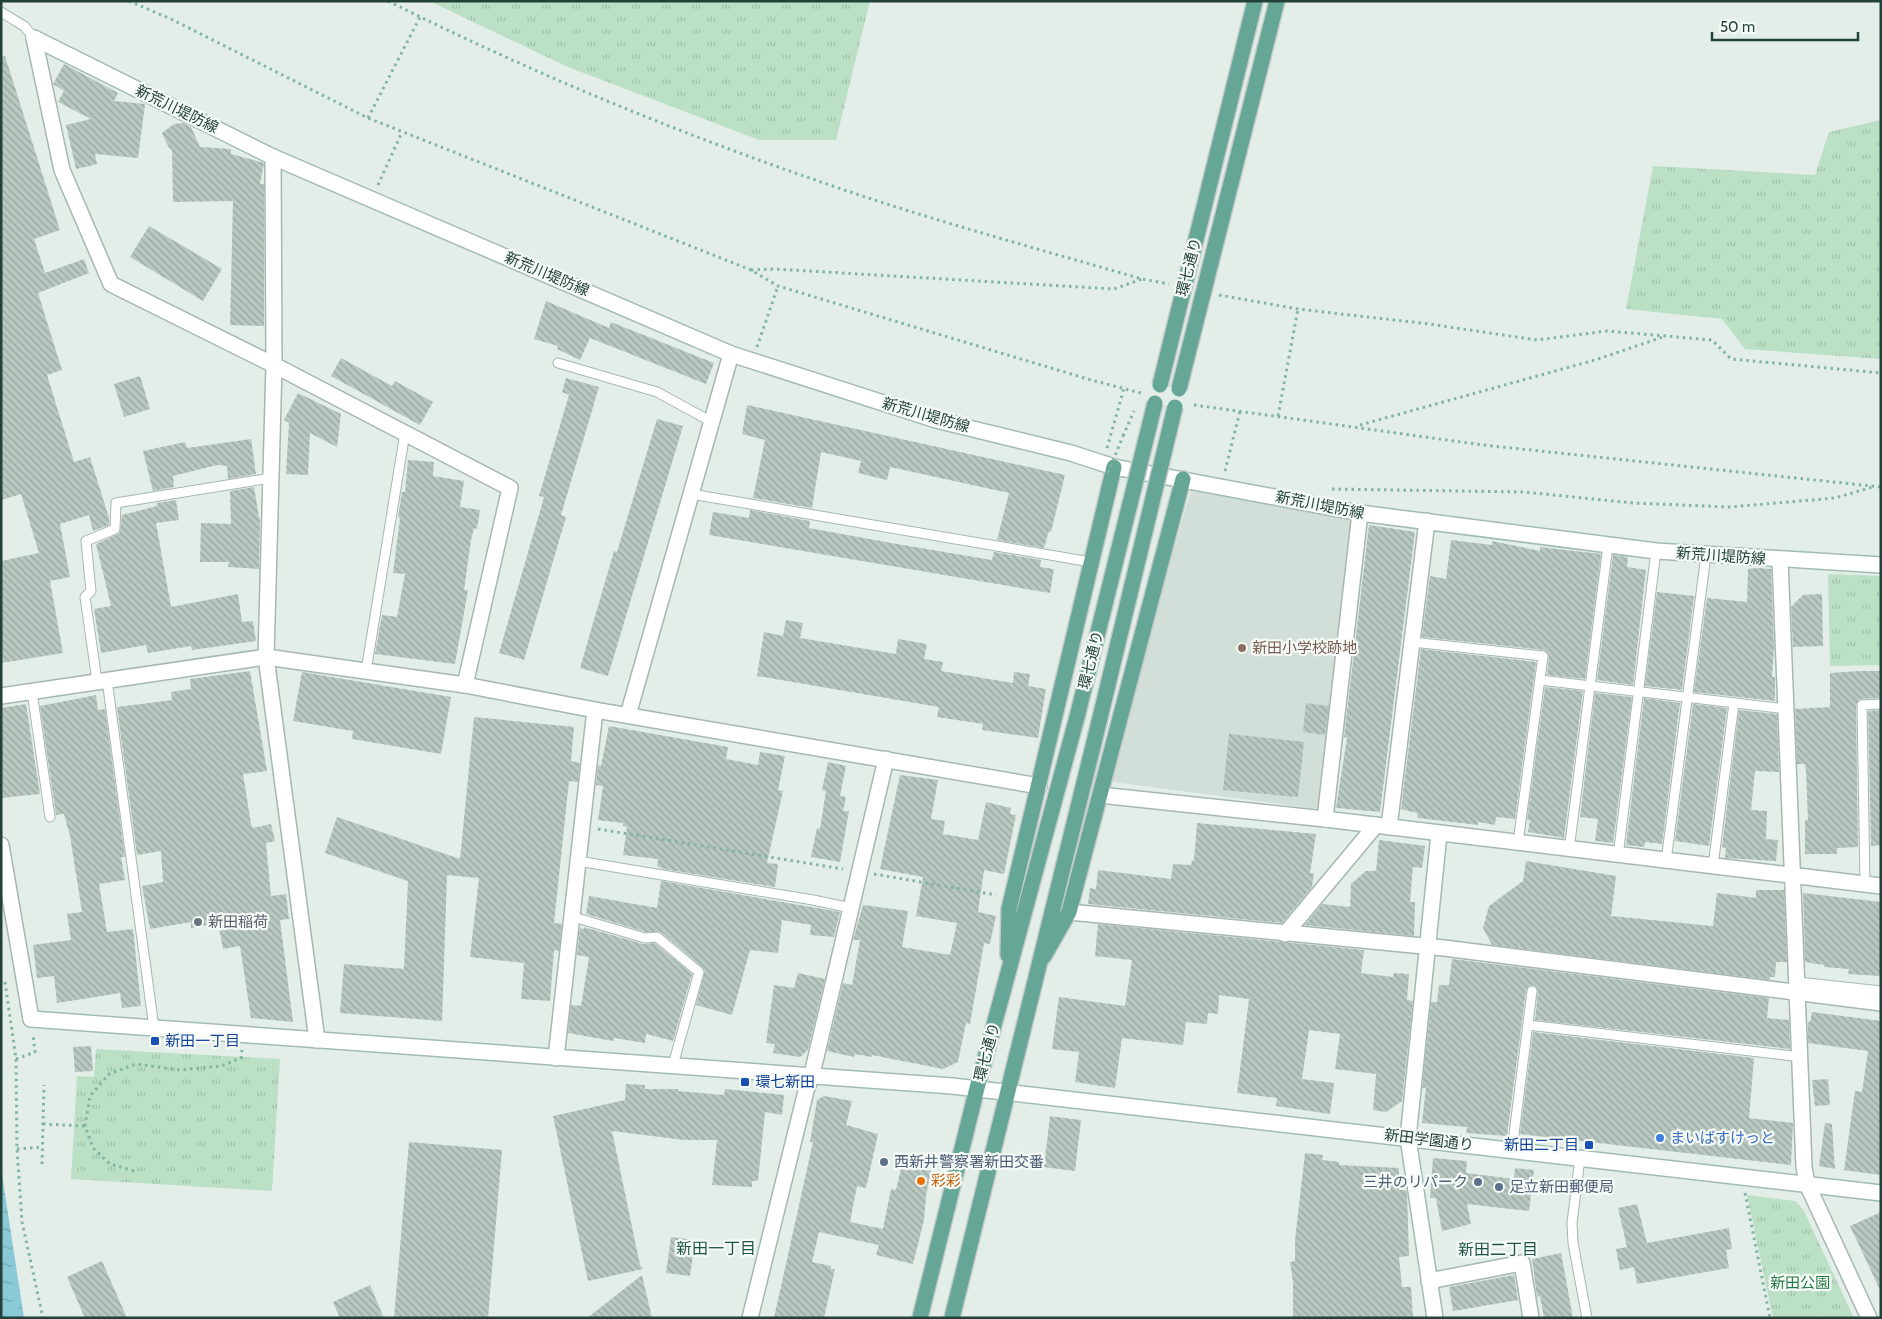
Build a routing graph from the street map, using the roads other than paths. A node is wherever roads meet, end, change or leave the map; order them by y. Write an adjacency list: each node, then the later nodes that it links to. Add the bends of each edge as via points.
1 (1255, 1): 62 (main road, 環七通り, bridge, via 1077,717)
2 (1277, 1): 61 (main road, 環七通り, bridge)
3 (1, 12): 4 (lane, via 24,26)
4 (34, 38): 5 (street, 新荒川堤防線); 8 (street, via 62,170 111,284)
5 (273, 156): 6 (street, 新荒川堤防線); 8 (street)
6 (731, 354): 9 (street); 11 (street, 新荒川堤防線, via 936,420 1071,453)
7 (558, 363): 9 (lane, via 657,392)
8 (274, 365): 10 (street); 12 (street)
9 (712, 422): 14 (street)
10 (405, 433): 25 (lane); 28 (street, via 510,488)
11 (1108, 468): 13 (street, 新荒川堤防線); 40 (main road)
12 (271, 478): 24 (street); 26 (lane, via 116,503 115,529 86,541 91,591 85,597)
13 (1183, 479): 15 (street, 新荒川堤防線); 41 (main road)
14 (691, 494): 21 (lane); 38 (street)
15 (1360, 513): 16 (street, 新荒川堤防線); 43 (street)
16 (1427, 522): 17 (street, 新荒川堤防線); 23 (street)
17 (1608, 546): 18 (street, 新荒川堤防線); 29 (lane)
18 (1656, 551): 19 (street, 新荒川堤防線); 31 (lane)
19 (1706, 555): 20 (street, 新荒川堤防線); 33 (lane)
20 (1780, 560): 22 (street, 新荒川堤防線); 36 (street)
21 (1085, 561)
22 (1881, 565)
23 (1412, 642): 27 (lane, via 1543,656); 44 (street)
24 (266, 657): 25 (street); 26 (street); 69 (street)
25 (366, 671): 28 (street)
26 (102, 680): 30 (street); 68 (lane)
27 (1540, 680): 29 (lane); 46 (lane)
28 (465, 685): 37 (street)
29 (1590, 686): 31 (lane); 48 (lane)
30 (32, 692): 32 (street); 42 (lane)
31 (1638, 692): 33 (lane); 49 (lane)
32 (1, 696)
33 (1689, 697): 34 (lane); 51 (lane)
34 (1734, 703): 36 (lane); 52 (lane)
35 (1881, 704): 54 (lane, via 1862,705)
36 (1788, 709): 53 (street)
37 (595, 710): 38 (street); 50 (street)
38 (628, 715): 39 (street)
39 (886, 759): 40 (street); 56 (street)
40 (1039, 786): 62 (main road, via 1009,909)
41 (1100, 796): 43 (street); 57 (main road)
42 (50, 817)
43 (1325, 819): 44 (street)
44 (1383, 826): 45 (street); 59 (street)
45 (1439, 834): 46 (street); 60 (street)
46 (1518, 843): 48 (street)
47 (1, 845): 68 (street, 新田学園通り, via 31,1019)
48 (1569, 850): 49 (street)
49 (1618, 856): 51 (street)
50 (578, 861): 56 (lane); 58 (street)
51 (1666, 861): 52 (street)
52 (1714, 866): 53 (street)
53 (1794, 875): 54 (street); 63 (street)
54 (1865, 884): 55 (street)
55 (1881, 886)
56 (850, 908): 73 (street)
57 (1069, 912): 59 (street); 61 (main road)
58 (570, 916): 71 (street); 72 (lane, via 645,938 657,937 699,972)
59 (1285, 934): 60 (street)
60 (1426, 947): 63 (street); 76 (street)
61 (1038, 966): 75 (main road, 環七通り)
62 (1009, 971): 74 (main road, 環七通り)
63 (1799, 988): 65 (lane); 66 (street); 70 (street)
64 (1532, 991): 67 (lane)
65 (1881, 991)
66 (1881, 1003)
67 (1528, 1025): 70 (lane); 77 (lane)
68 (154, 1028): 69 (street, 新田学園通り)
69 (317, 1040): 71 (street, 新田学園通り)
70 (1801, 1057): 79 (street)
71 (556, 1058): 72 (street, 新田学園通り)
72 (673, 1065): 73 (street, 新田学園通り)
73 (812, 1074): 74 (street, 新田学園通り); 82 (street)
74 (977, 1088): 75 (street, 新田学園通り); 83 (main road, 環七通り)
75 (1007, 1092): 76 (street, 新田学園通り); 84 (main road, 環七通り)
76 (1408, 1138): 77 (street, 新田学園通り); 81 (street)
77 (1512, 1150): 78 (street, 新田学園通り)
78 (1580, 1158): 79 (street, 新田学園通り); 87 (lane, via 1572,1223)
79 (1807, 1184): 80 (street, 新田学園通り); 88 (street)
80 (1881, 1193)
81 (1429, 1281): 85 (street); 86 (street, via 1522,1263)
82 (750, 1318)
83 (920, 1318)
84 (952, 1318)
85 (1435, 1318)
86 (1531, 1318)
87 (1587, 1318)
88 (1869, 1318)

